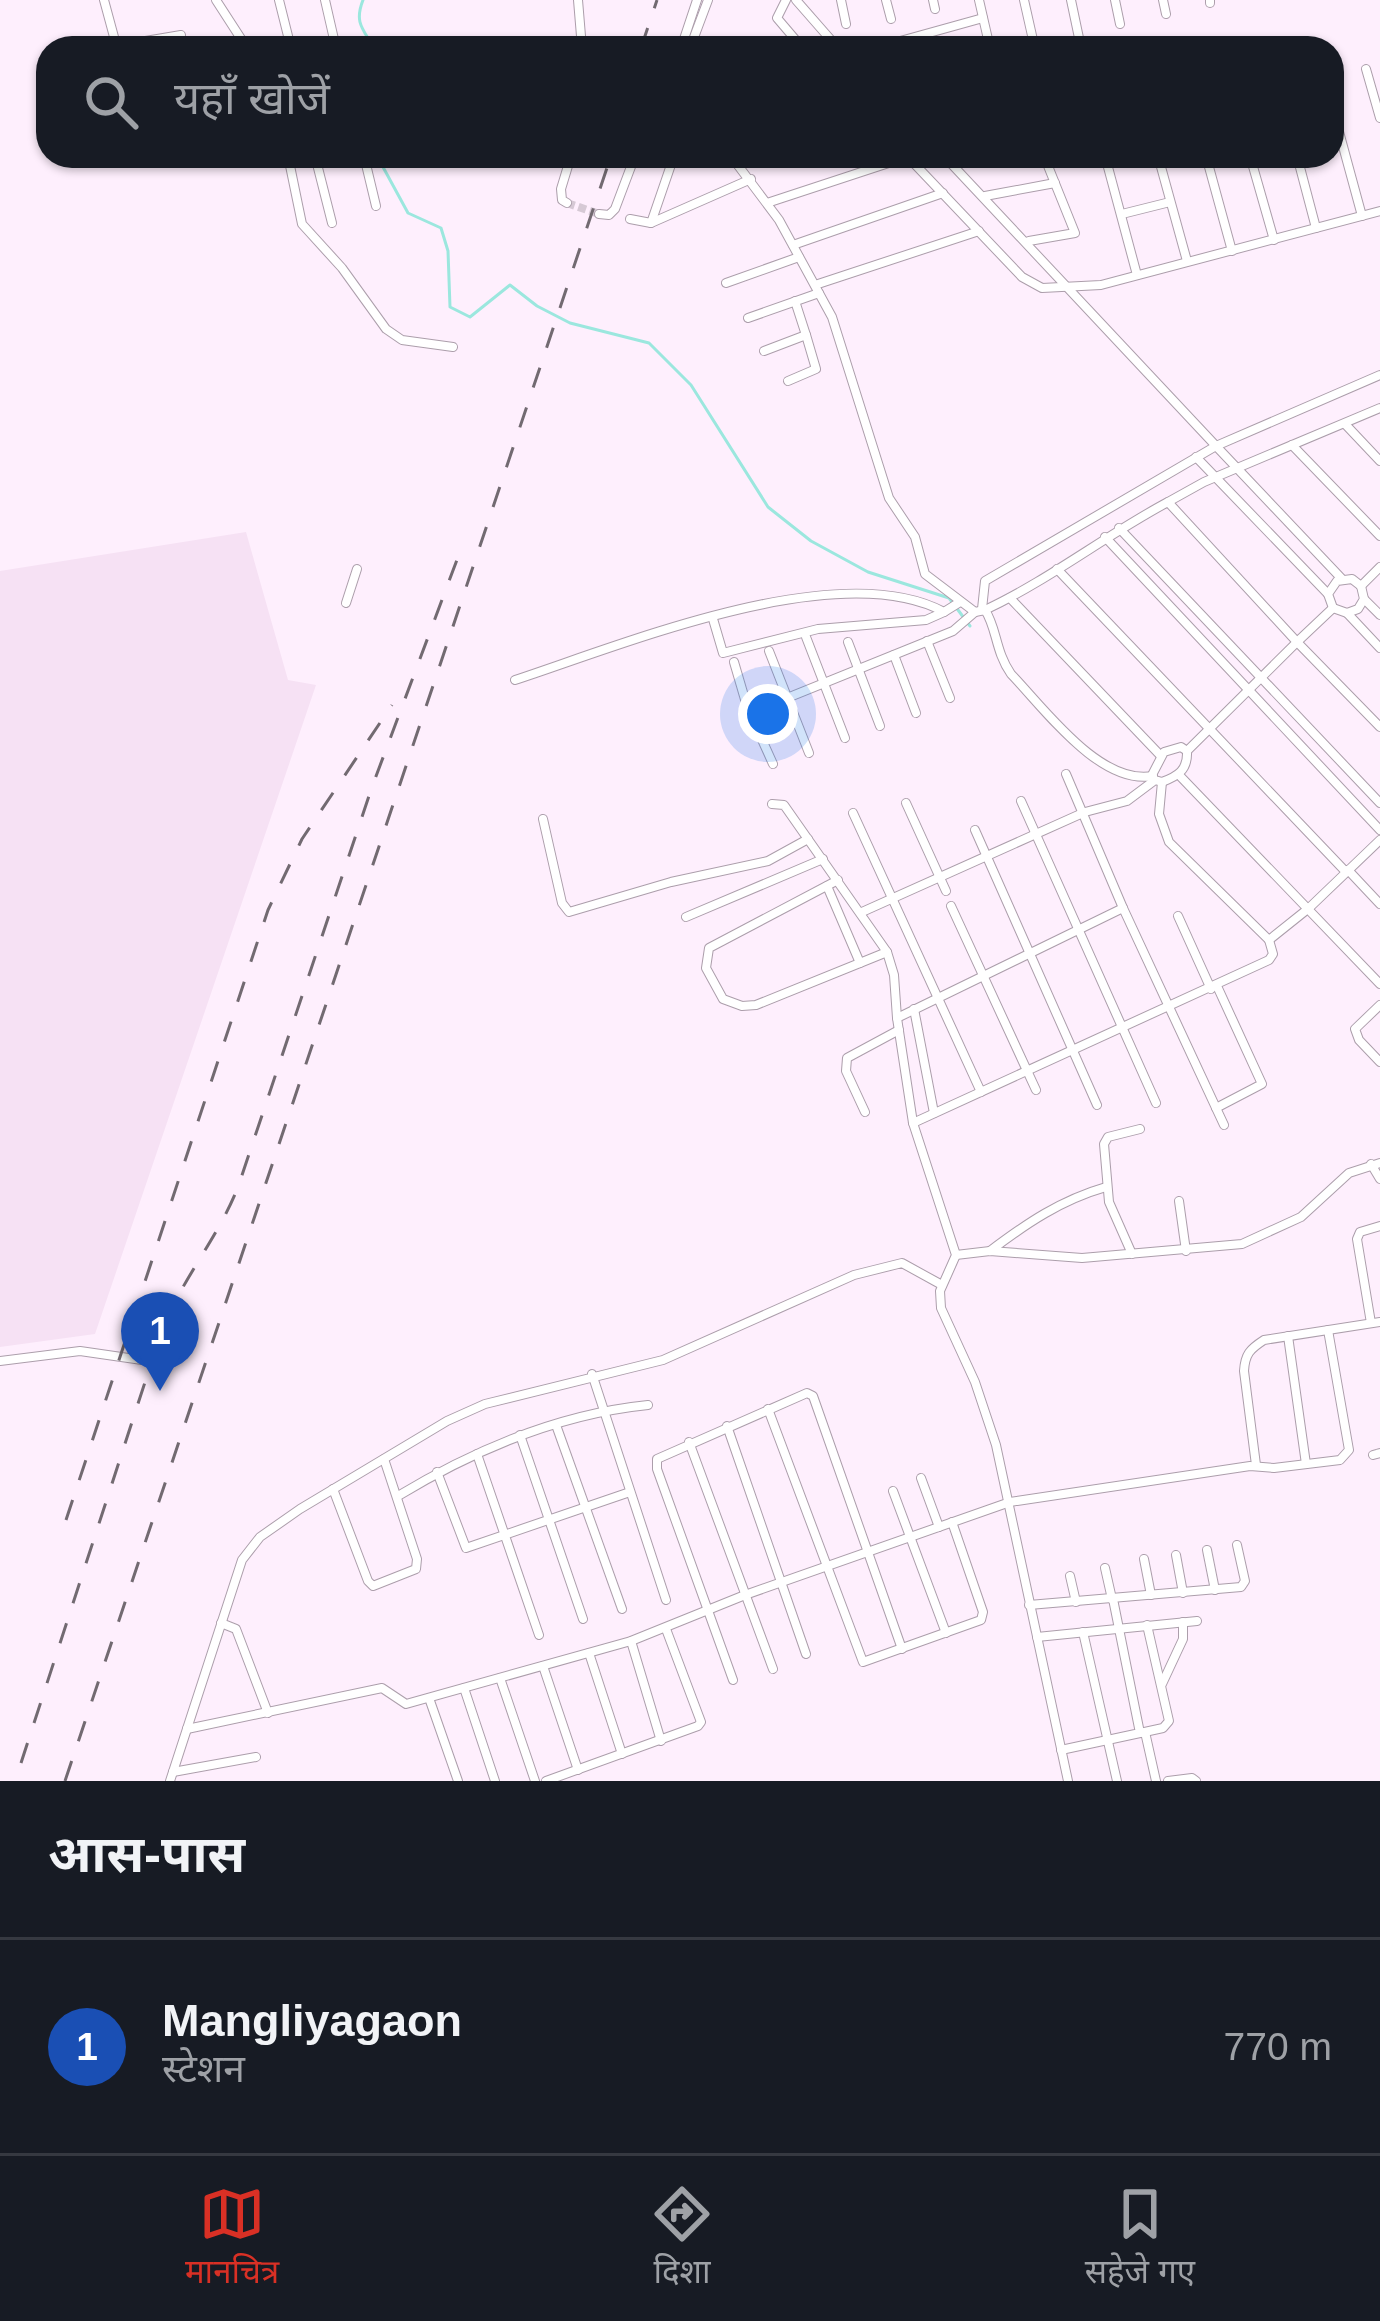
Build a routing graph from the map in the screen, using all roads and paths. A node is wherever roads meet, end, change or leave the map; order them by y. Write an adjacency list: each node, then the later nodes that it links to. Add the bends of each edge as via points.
1 (104, 0): 23 (street)
2 (216, 0): 25 (street)
3 (279, 0): 26 (street)
4 (326, 0): 27 (street)
5 (697, 0): 29 (street)
6 (708, 0): 30 (street)
7 (786, 0): 31 (street, via 777,18)
8 (796, 0): 32 (street)
9 (841, 0): 20 (street)
10 (886, 0): 19 (street)
11 (979, 0): 18 (street)
12 (1024, 0): 35 (street)
13 (1070, 0): 36 (street)
14 (1115, 0): 21 (street)
15 (1163, 0): 17 (street)
16 (581, 3): 28 (street)
17 (1166, 14)
18 (983, 18): 33 (street); 34 (street)
19 (891, 20)
20 (846, 24)
21 (1120, 24)
22 (181, 35): 24 (street)
23 (114, 36)
24 (176, 36)
25 (239, 36)
26 (288, 36)
27 (334, 36)
28 (582, 36)
29 (685, 36)
30 (694, 36)
31 (792, 36)
32 (828, 36)
33 (918, 36)
34 (987, 36)
35 (1033, 36)
36 (1079, 36)
37 (1366, 68): 38 (street)
38 (1380, 118)
39 (1344, 150): 67 (street)
40 (290, 168): 86 (street, via 302,224 386,329 401,340)
41 (318, 168): 70 (street)
42 (367, 168): 63 (street)
43 (567, 168): 62 (street, via 561,189)
44 (630, 168): 65 (street, via 615,209)
45 (670, 168): 69 (street)
46 (743, 168): 56 (street)
47 (871, 168): 60 (street)
48 (919, 168): 58 (street)
49 (956, 168): 59 (street)
50 (1049, 168): 57 (street)
51 (1109, 168): 66 (street)
52 (1161, 168): 61 (street)
53 (1209, 168): 76 (street)
54 (1253, 168): 73 (street)
55 (1300, 168): 71 (street)
56 (751, 178): 60 (street); 69 (street)
57 (1055, 183): 59 (street); 74 (street, via 1075,233)
58 (943, 193): 72 (street); 75 (street)
59 (984, 196): 74 (street)
60 (767, 202): 75 (street)
61 (1170, 202): 66 (street); 78 (street)
62 (567, 203)
63 (376, 206)
64 (1380, 211): 67 (street)
65 (599, 214)
66 (1122, 214): 79 (street)
67 (1362, 216): 71 (street)
68 (630, 219): 69 (street)
69 (651, 223)
70 (332, 224)
71 (1316, 228): 73 (street)
72 (980, 231): 81 (street); 82 (street, via 1032,284)
73 (1274, 240): 76 (street)
74 (1027, 241): 82 (street)
75 (793, 245): 77 (street)
76 (1232, 251): 78 (street)
77 (799, 257): 80 (street); 81 (street)
78 (1186, 261): 79 (street)
79 (1136, 275): 82 (street)
80 (726, 283)
81 (817, 289): 83 (street); 111 (street, via 846,351 889,498)
82 (1072, 289): 93 (street)
83 (796, 301): 84 (street); 85 (street)
84 (748, 318)
85 (806, 335): 87 (street); 89 (street, via 816,369)
86 (453, 346)
87 (764, 351)
88 (1380, 375): 93 (street)
89 (788, 381)
90 (1380, 408): 91 (street)
91 (1346, 424): 92 (street); 95 (street)
92 (1292, 445): 96 (street); 100 (street)
93 (1216, 446): 94 (street); 96 (street)
94 (1196, 457): 97 (street); 116 (street, via 985,580)
95 (1380, 461)
96 (1237, 467): 97 (street); 105 (street)
97 (1216, 477): 98 (street); 107 (street)
98 (1168, 502): 99 (street); 120 (street)
99 (1119, 528): 101 (street); 126 (street)
100 (1380, 536)
101 (1105, 537): 104 (street); 129 (street)
102 (1380, 567): 106 (street)
103 (357, 569): 110 (street)
104 (1057, 569): 108 (street); 135 (street)
105 (1342, 579): 106 (street); 107 (street)
106 (1360, 586): 109 (street)
107 (1328, 594): 112 (street)
108 (1010, 598): 116 (street); 140 (street)
109 (1364, 598): 113 (street); 114 (street)
110 (346, 604)
111 (950, 608): 115 (street, via 814,594); 115 (street, via 723,652); 116 (street); 116 (street)
112 (1333, 608): 113 (street); 120 (street)
113 (1347, 614): 121 (street)
114 (1380, 615)
115 (713, 618): 127 (street)
116 (970, 618): 118 (street); 144 (street, via 991,618 1000,659 1090,756)
117 (806, 637): 128 (street)
118 (928, 641): 123 (street); 131 (street)
119 (848, 642): 125 (street)
120 (1297, 642): 126 (street); 136 (street)
121 (1380, 648)
122 (769, 651): 130 (street)
123 (894, 655): 125 (street); 133 (street)
124 (734, 662): 132 (street)
125 (857, 669): 128 (street); 134 (street)
126 (1259, 678): 129 (street); 147 (street)
127 (514, 680)
128 (825, 683): 130 (street); 137 (street)
129 (1248, 690): 135 (street); 153 (street)
130 (788, 698): 132 (street); 139 (street)
131 (950, 698)
132 (750, 713): 141 (street)
133 (916, 713)
134 (880, 726)
135 (1210, 727): 138 (street); 159 (street)
136 (1380, 727)
137 (845, 738)
138 (1187, 751): 140 (street); 143 (street)
139 (809, 753)
140 (1160, 755): 144 (street)
141 (773, 764)
142 (1066, 774): 149 (street)
143 (1179, 775): 144 (street); 168 (street)
144 (1156, 779): 149 (street, via 1137,796); 173 (street, via 1169,842)
145 (1021, 801): 154 (street)
146 (906, 803): 160 (street)
147 (1380, 803)
148 (772, 804): 155 (street, via 784,805)
149 (1084, 812): 154 (street); 167 (street)
150 (854, 813): 164 (street)
151 (542, 819): 155 (street, via 569,912 767,861)
152 (975, 830): 157 (street)
153 (1380, 830)
154 (1035, 833): 157 (street); 172 (street)
155 (808, 839): 158 (street)
156 (1380, 840): 159 (street)
157 (988, 855): 160 (street); 175 (street)
158 (823, 859): 161 (street); 171 (street)
159 (1347, 871): 165 (street); 168 (street)
160 (939, 876): 163 (street); 164 (street)
161 (838, 880): 162 (street); 169 (street)
162 (827, 886): 176 (street); 176 (street, via 709,948 706,968 723,999 742,1006)
163 (946, 891)
164 (891, 897): 169 (street); 180 (street)
165 (1380, 904)
166 (951, 906): 177 (street)
167 (1123, 908): 172 (street); 183 (street)
168 (1310, 908): 173 (street); 178 (street)
169 (862, 912): 174 (street)
170 (1178, 916): 179 (street)
171 (686, 917)
172 (1079, 929): 175 (street); 185 (street)
173 (1271, 946): 179 (street, via 1269,960)
174 (887, 952): 176 (street); 184 (street)
175 (1031, 952): 177 (street); 187 (street)
176 (860, 963)
177 (983, 976): 180 (street); 189 (street)
178 (1380, 984)
179 (1214, 988): 183 (street); 194 (street, via 1262,1084)
180 (937, 997): 182 (street); 191 (street)
181 (1380, 1005): 188 (street, via 1355,1029)
182 (914, 1009): 184 (street); 196 (street)
183 (1168, 1009): 185 (street); 194 (street)
184 (897, 1018): 186 (street)
185 (1122, 1028): 187 (street); 192 (street)
186 (899, 1030): 195 (street, via 847,1058); 197 (street)
187 (1073, 1050): 189 (street); 193 (street)
188 (1380, 1062)
189 (1029, 1071): 190 (street); 191 (street)
190 (1036, 1090)
191 (981, 1092): 196 (street)
192 (1156, 1103)
193 (1097, 1105)
194 (1216, 1108): 198 (street)
195 (865, 1112)
196 (934, 1113): 197 (street)
197 (913, 1123): 208 (street)
198 (1224, 1125)
199 (1140, 1129): 202 (street, via 1105,1140)
200 (1376, 1164): 201 (street); 206 (street, via 1335,1183 1312,1210 1263,1237)
201 (1380, 1179)
202 (1106, 1187): 205 (street, via 1033,1218); 207 (street)
203 (1180, 1202): 206 (street)
204 (1380, 1226): 210 (street, via 1358,1239)
205 (990, 1251): 207 (street); 208 (street)
206 (1186, 1251): 207 (street)
207 (1132, 1254)
208 (956, 1255): 209 (street)
209 (942, 1285): 215 (street, via 908,1264 884,1265 663,1360); 233 (street, via 940,1308 975,1382)
210 (1376, 1323): 211 (street)
211 (1328, 1330): 212 (street); 226 (street, via 1349,1450 1340,1460)
212 (1288, 1336): 225 (street, via 1264,1340 1244,1357); 226 (street)
213 (142, 1360): 214 (street, via 80,1351)
214 (0, 1361)
215 (592, 1374): 218 (street); 224 (street, via 484,1404)
216 (648, 1405): 218 (street)
217 (768, 1409): 220 (street); 242 (street, via 813,1396); 245 (street)
218 (603, 1410): 219 (street); 230 (street)
219 (556, 1425): 221 (street); 234 (street)
220 (727, 1426): 222 (street); 248 (street)
221 (520, 1435): 223 (street); 235 (street)
222 (689, 1442): 251 (street); 258 (street, via 660,1455 656,1468)
223 (477, 1454): 227 (street); 238 (street)
224 (383, 1459): 229 (street); 232 (street)
225 (1252, 1465): 226 (street); 233 (street)
226 (1306, 1465)
227 (437, 1472): 232 (street); 238 (street, via 466,1548)
228 (921, 1478): 237 (street)
229 (333, 1490): 232 (street, via 374,1586 418,1565); 262 (street, via 248,1548)
230 (630, 1492): 234 (street); 254 (street)
231 (893, 1492): 239 (street)
232 (398, 1496)
233 (1010, 1502): 236 (street); 256 (street)
234 (587, 1507): 235 (street); 257 (street)
235 (549, 1521): 238 (street); 259 (street)
236 (952, 1522): 237 (street); 267 (street, via 983,1612)
237 (940, 1527): 239 (street)
238 (506, 1537): 268 (street)
239 (908, 1538): 242 (street); 267 (street)
240 (1238, 1545): 249 (street, via 1245,1585)
241 (1207, 1550): 249 (street)
242 (871, 1551): 245 (street); 271 (street)
243 (1176, 1555): 250 (street)
244 (1144, 1559): 252 (street)
245 (824, 1568): 248 (street); 271 (street, via 859,1659)
246 (1105, 1568): 253 (street)
247 (1070, 1576): 255 (street)
248 (782, 1583): 251 (street); 273 (street)
249 (1215, 1590): 250 (street)
250 (1183, 1593): 252 (street)
251 (746, 1595): 258 (street); 275 (street)
252 (1151, 1595): 253 (street)
253 (1112, 1599): 255 (street); 264 (street)
254 (666, 1600)
255 (1076, 1602): 256 (street)
256 (1029, 1606): 269 (street)
257 (622, 1609)
258 (710, 1611): 265 (street); 277 (street)
259 (583, 1619)
260 (1196, 1621): 261 (street)
261 (1183, 1622): 263 (street); 278 (street, via 1184,1639)
262 (221, 1623): 281 (street, via 236,1629); 282 (street)
263 (1147, 1625): 264 (street); 278 (street)
264 (1118, 1628): 266 (street); 283 (street)
265 (666, 1629): 270 (street); 285 (street, via 700,1722)
266 (1083, 1631): 269 (street); 284 (street)
267 (946, 1633): 271 (street)
268 (539, 1635)
269 (1037, 1637): 286 (street)
270 (631, 1641): 272 (street); 285 (street)
271 (902, 1649)
272 (589, 1653): 274 (street); 287 (street)
273 (806, 1654)
274 (542, 1666): 276 (street); 289 (street)
275 (773, 1669)
276 (500, 1678): 279 (street); 293 (street)
277 (733, 1680)
278 (1161, 1685): 283 (street, via 1168,1726)
279 (464, 1688): 280 (street); 292 (street)
280 (428, 1697): 281 (street, via 402,1704 382,1688); 291 (street)
281 (268, 1714): 282 (street)
282 (187, 1729): 290 (street)
283 (1143, 1732): 284 (street); 297 (street)
284 (1108, 1739): 286 (street); 296 (street)
285 (661, 1741): 287 (street)
286 (1061, 1750): 295 (street)
287 (622, 1754): 289 (street)
288 (256, 1757): 290 (street)
289 (578, 1770): 294 (street)
290 (171, 1776)
291 (458, 1781)
292 (495, 1781)
293 (535, 1781)
294 (546, 1781)
295 (1068, 1781)
296 (1117, 1781)
297 (1156, 1781)
298 (1168, 1781): 299 (street)
299 (1196, 1781)

